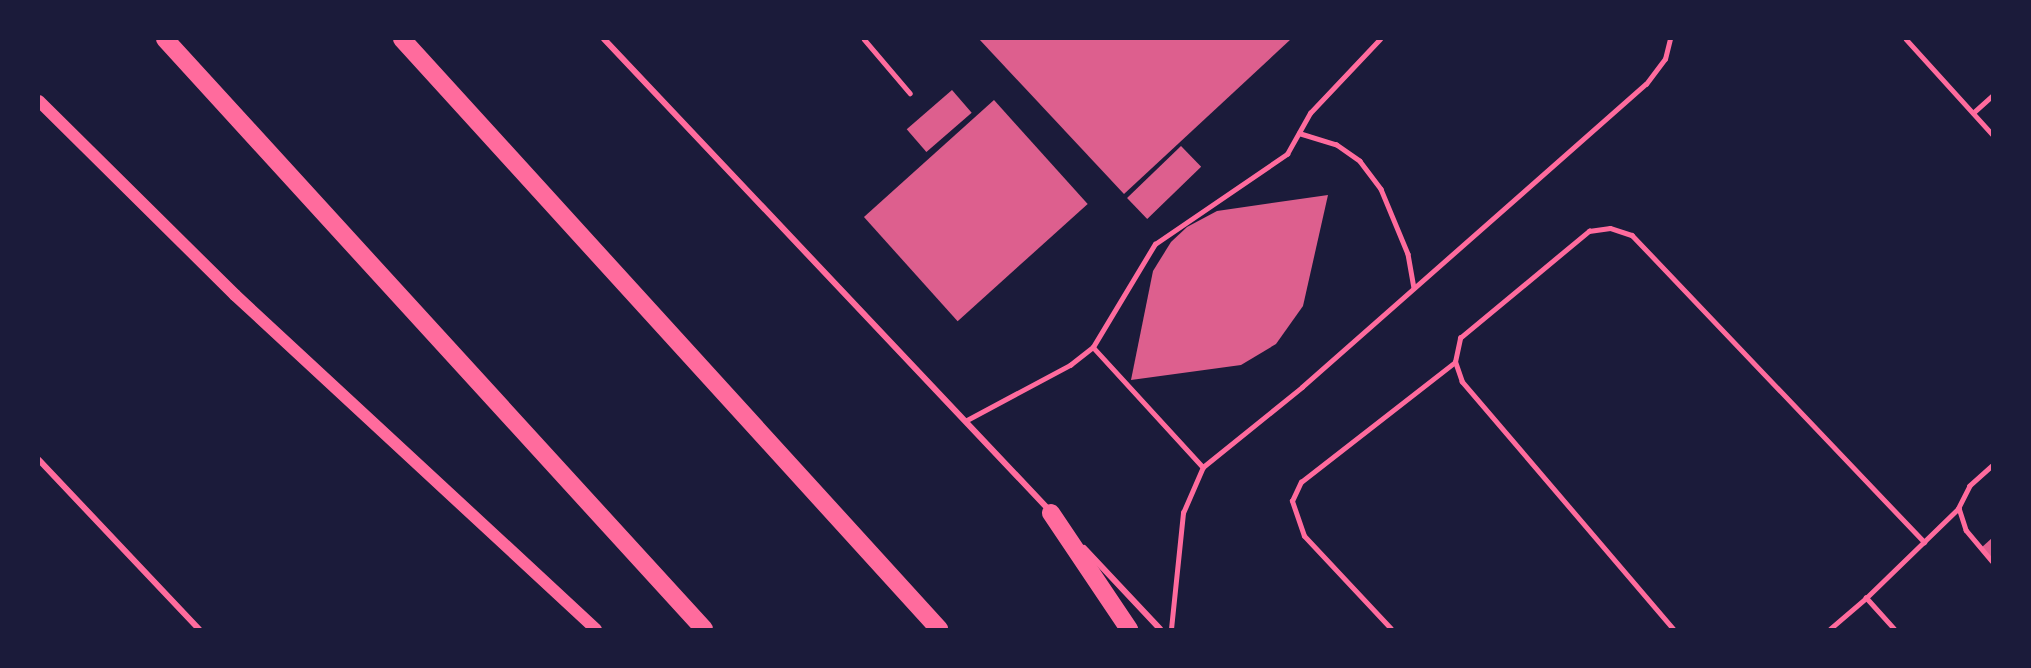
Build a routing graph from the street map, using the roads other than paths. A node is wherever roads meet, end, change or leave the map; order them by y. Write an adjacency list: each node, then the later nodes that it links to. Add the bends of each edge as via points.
1 (165, 39): 28 (highway)
2 (402, 39): 29 (highway)
3 (604, 39): 17 (street)
4 (864, 39): 8 (lane)
5 (1380, 39): 12 (lane, via 1310,113)
6 (1670, 39): 14 (lane, via 1665,59 1646,84)
7 (1905, 39): 11 (lane)
8 (910, 93)
9 (1992, 96): 11 (lane)
10 (39, 101): 27 (main road, via 235,295)
11 (1973, 113): 13 (lane)
12 (1299, 133): 14 (lane, via 1336,144 1360,161 1381,189 1405,246); 15 (lane, via 1287,154 1155,244)
13 (1992, 134)
14 (1414, 287): 20 (lane)
15 (1093, 346): 17 (lane, via 1070,365); 20 (lane)
16 (1455, 362): 23 (lane, via 1460,338 1589,231 1610,228 1632,235); 33 (lane, via 1301,482 1292,501 1304,536); 34 (lane, via 1462,382)
17 (967, 420): 22 (street)
18 (39, 460): 26 (street)
19 (1992, 466): 21 (lane, via 1970,486)
20 (1203, 468): 32 (lane, via 1184,513)
21 (1959, 508): 23 (lane); 24 (lane, via 1965,530)
22 (1051, 513): 30 (highway); 31 (street)
23 (1924, 542): 25 (lane)
24 (1992, 561)
25 (1866, 598): 35 (lane); 36 (lane)
26 (199, 629)
27 (596, 629)
28 (704, 629)
29 (939, 629)
30 (1129, 629)
31 (1160, 629)
32 (1171, 629)
33 (1391, 629)
34 (1672, 629)
35 (1830, 629)
36 (1894, 629)

